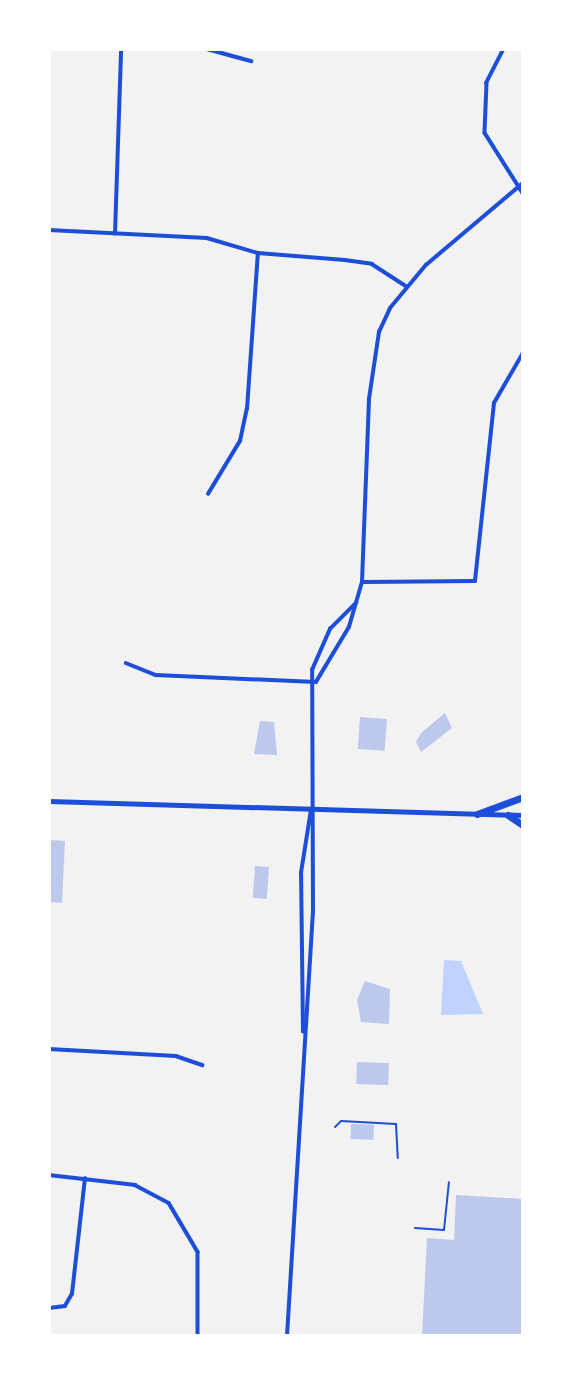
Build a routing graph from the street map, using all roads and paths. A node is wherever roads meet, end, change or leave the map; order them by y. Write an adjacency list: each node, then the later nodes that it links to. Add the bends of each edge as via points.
1 (121, 49): 9 (street)
2 (207, 49): 4 (street)
3 (504, 49): 6 (street, via 482,109 491,150)
4 (251, 61)
5 (523, 183): 6 (street)
6 (518, 187): 7 (street); 11 (street)
7 (523, 193)
8 (49, 230): 9 (street)
9 (115, 234): 10 (street, via 206,238)
10 (258, 253): 11 (street, via 372,264); 13 (street, via 247,409 240,441)
11 (406, 286): 14 (street, via 390,308 373,359)
12 (523, 353): 14 (street, via 494,403 475,582)
13 (208, 495)
14 (362, 582): 15 (street)
15 (356, 603): 17 (street); 17 (street, via 323,642 312,670)
16 (126, 663): 17 (street, via 156,675)
17 (316, 682): 20 (street)
18 (523, 797): 21 (highway)
19 (49, 801): 20 (main road)
20 (312, 808): 21 (main road); 25 (street, via 313,912); 25 (street, via 301,873)
21 (477, 814): 22 (main road)
22 (508, 815): 23 (main road); 24 (highway)
23 (523, 815)
24 (523, 825)
25 (304, 1037): 36 (street)
26 (49, 1049): 27 (street, via 176,1056)
27 (202, 1065)
28 (335, 1127): 29 (lane, via 341,1121 396,1124)
29 (398, 1158)
30 (49, 1175): 31 (street)
31 (85, 1179): 34 (street, via 72,1294 65,1306); 35 (street, via 153,1191 186,1224 198,1252)
32 (449, 1182): 33 (lane, via 444,1230)
33 (415, 1228)
34 (49, 1308)
35 (198, 1336)
36 (287, 1336)

